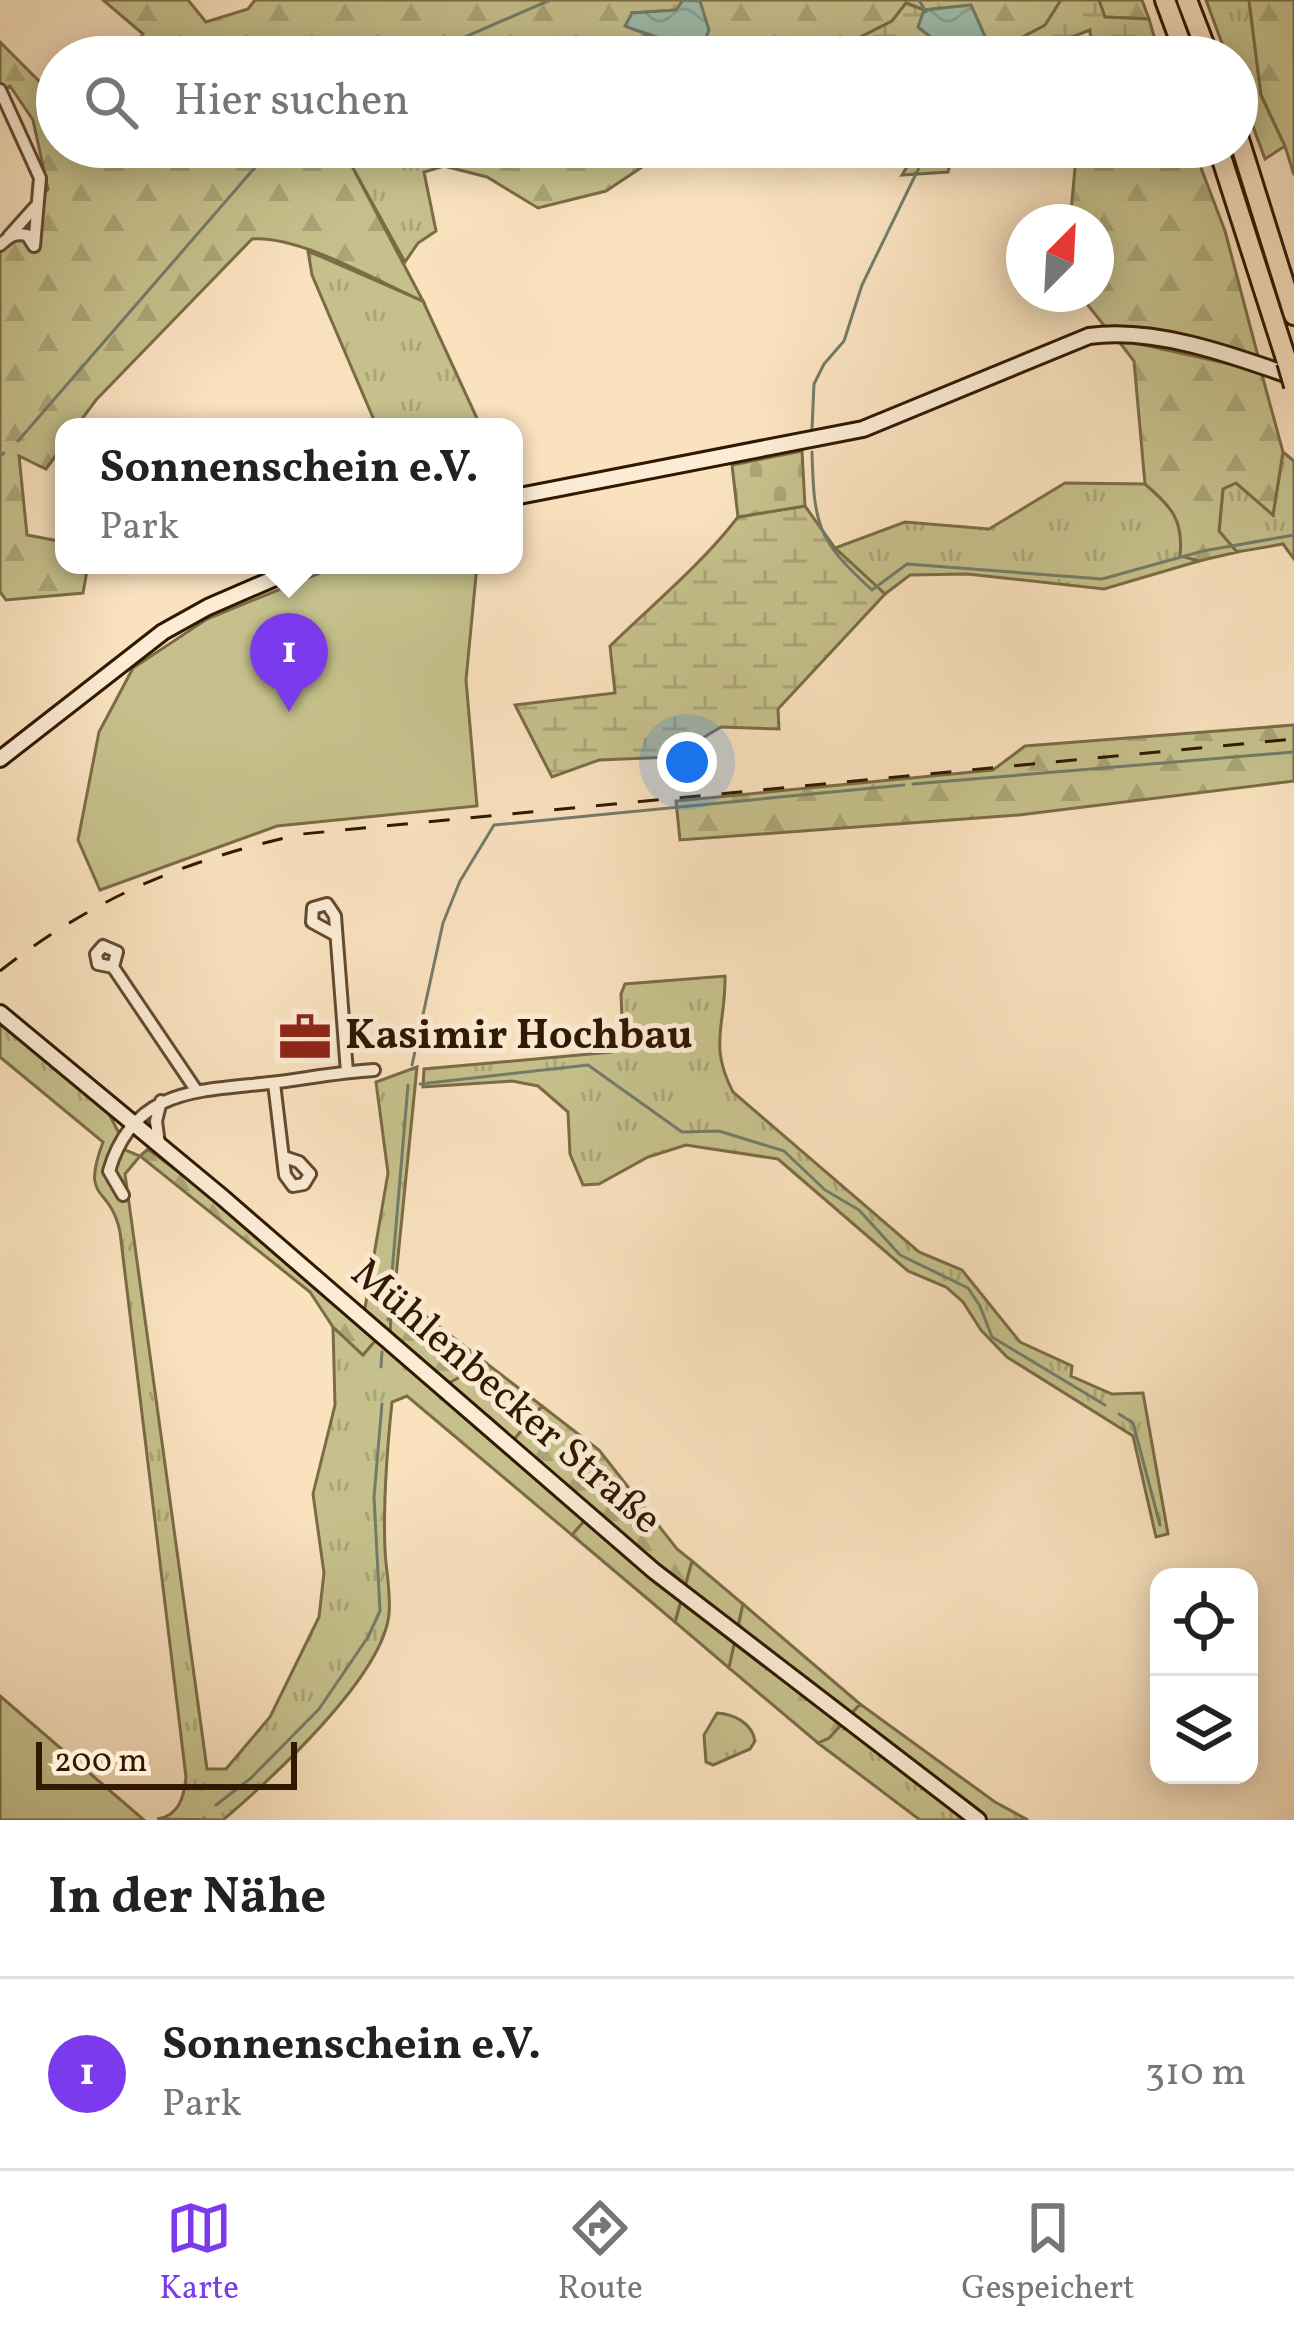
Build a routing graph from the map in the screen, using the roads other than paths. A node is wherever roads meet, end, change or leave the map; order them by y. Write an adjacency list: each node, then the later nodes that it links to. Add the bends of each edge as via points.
1 (1165, 0): 3 (highway)
2 (1187, 0): 4 (highway)
3 (1178, 36)
4 (1201, 36)
5 (0, 90): 8 (street, via 40,178)
6 (1225, 168): 11 (highway)
7 (1248, 168): 10 (highway)
8 (39, 203): 9 (street); 9 (street, via 34,246 27,235)
9 (4, 241)
10 (1294, 315)
11 (1292, 378): 12 (main road, via 1161,341 1089,336 863,428)
12 (523, 495)
13 (284, 574): 14 (main road, via 163,632)
14 (0, 759)
15 (334, 934): 19 (street)
16 (113, 967): 21 (street)
17 (0, 1013): 23 (main road, Mühlenbecker Straße)
18 (374, 1070): 19 (street)
19 (347, 1072): 20 (street)
20 (274, 1083): 21 (street); 25 (street)
21 (196, 1090): 22 (street)
22 (161, 1102): 23 (street); 24 (street)
23 (133, 1123): 24 (main road, Mühlenbecker Straße); 26 (street, via 109,1171)
24 (159, 1144): 27 (main road, Mühlenbecker Straße, via 654,1570)
25 (284, 1157)
26 (124, 1195)
27 (978, 1820)

